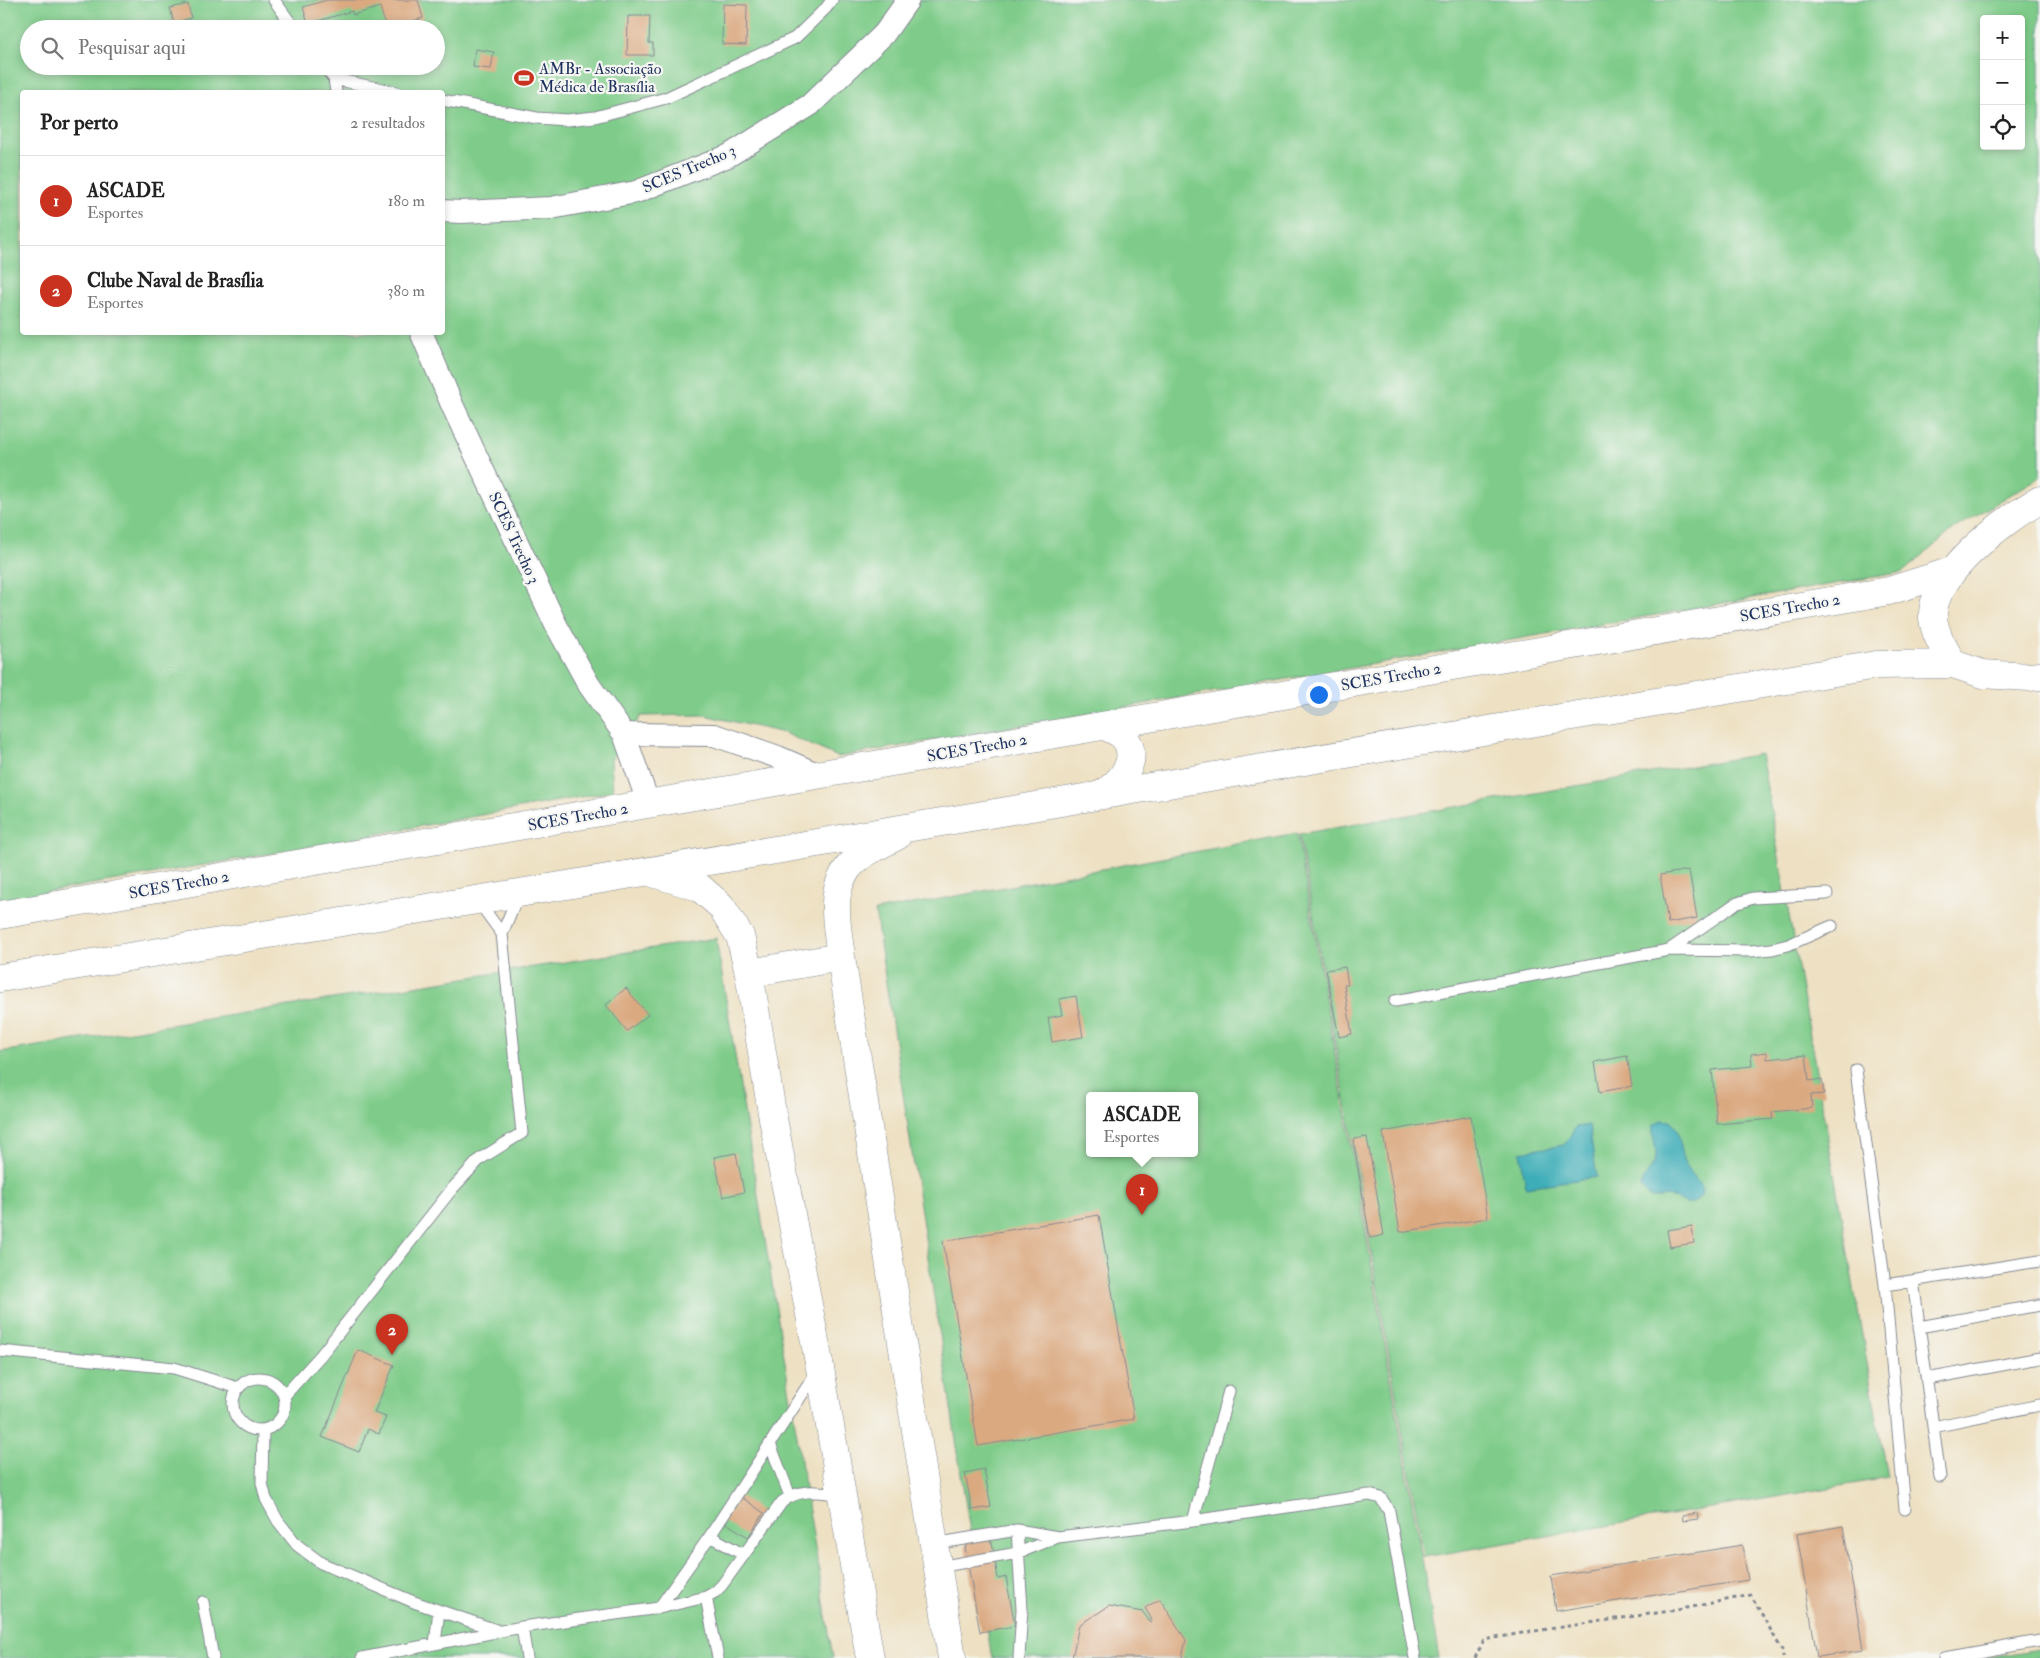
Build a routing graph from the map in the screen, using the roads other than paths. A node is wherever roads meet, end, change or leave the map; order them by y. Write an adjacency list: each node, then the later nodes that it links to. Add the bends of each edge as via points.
1 (274, 0): 4 (lane)
2 (832, 0): 9 (lane, via 796,38 666,98 595,117 567,120 538,118)
3 (908, 0): 10 (street, SCES Trecho 3, via 884,34 810,105 728,156 636,192 550,208)
4 (288, 20)
5 (331, 75): 6 (lane)
6 (334, 79): 7 (lane); 8 (lane)
7 (336, 90)
8 (387, 90)
9 (445, 101)
10 (445, 211)
11 (422, 335): 17 (street, SCES Trecho 3, via 556,625 590,685)
12 (2040, 500): 13 (main road, via 2017,512)
13 (1952, 571): 14 (main road, via 1934,601 1933,618 1937,636); 16 (main road, SCES Trecho 2, via 1889,591)
14 (1953, 664): 15 (main road, via 1983,674); 19 (main road, via 1876,665)
15 (2040, 676)
16 (1106, 726): 18 (main road, SCES Trecho 2); 19 (main road, via 1122,735 1129,747 1130,761 1126,773)
17 (624, 734): 18 (street, via 714,735); 20 (street, SCES Trecho 3)
18 (819, 775): 20 (main road, SCES Trecho 2)
19 (1101, 795): 21 (main road)
20 (649, 805): 26 (main road, SCES Trecho 2)
21 (912, 827): 22 (main road); 30 (main road, via 857,859 843,874 835,903)
22 (647, 872): 23 (main road); 31 (main road, via 699,887 721,906 740,936)
23 (519, 893): 25 (main road); 28 (lane)
24 (1827, 894): 29 (lane, via 1753,898 1735,904)
25 (477, 900): 28 (lane); 32 (main road)
26 (3, 918)
27 (1832, 926): 29 (lane, via 1772,949)
28 (502, 934): 46 (lane, via 522,1133 480,1159 452,1189 321,1355)
29 (1669, 950): 33 (lane)
30 (841, 956): 31 (main road); 61 (main road)
31 (749, 973): 42 (main road)
32 (0, 978)
33 (1395, 1001)
34 (1856, 1070): 37 (lane)
35 (2040, 1261): 36 (lane)
36 (1913, 1281): 37 (lane); 39 (lane)
37 (1885, 1285): 54 (lane)
38 (2040, 1305): 39 (lane)
39 (1919, 1328): 43 (lane)
40 (0, 1351): 44 (lane, via 174,1368)
41 (2040, 1358): 43 (lane)
42 (820, 1368): 50 (lane); 52 (main road)
43 (1927, 1378): 48 (lane)
44 (238, 1388): 46 (lane, via 257,1378 269,1380); 49 (lane, via 233,1400 234,1412 251,1429)
45 (1229, 1391): 55 (lane)
46 (284, 1396): 49 (lane, via 285,1407 281,1417)
47 (2040, 1405): 48 (lane)
48 (1934, 1427): 51 (lane)
49 (264, 1430): 65 (lane, via 262,1483 266,1499 297,1545 321,1563)
50 (770, 1444): 53 (lane); 57 (lane)
51 (1940, 1477)
52 (841, 1495): 53 (lane, via 808,1491); 74 (main road)
53 (790, 1496): 60 (lane, via 782,1502)
54 (1905, 1509)
55 (1193, 1521): 58 (lane); 77 (lane, via 1369,1495 1381,1498 1389,1511)
56 (1016, 1530): 58 (lane); 59 (lane); 61 (lane)
57 (710, 1536): 60 (lane); 64 (lane)
58 (1058, 1537): 59 (lane)
59 (1018, 1553): 61 (lane); 76 (lane, via 1022,1610)
60 (744, 1555): 62 (lane, via 722,1585)
61 (935, 1556): 75 (main road)
62 (706, 1597): 64 (lane); 73 (lane)
63 (203, 1602): 70 (lane)
64 (659, 1608): 66 (lane)
65 (439, 1611): 67 (lane); 69 (lane)
66 (522, 1627): 67 (lane); 72 (lane)
67 (498, 1631): 69 (lane)
68 (2040, 1641): 78 (lane)
69 (435, 1643): 71 (lane)
70 (213, 1658)
71 (362, 1658)
72 (527, 1658)
73 (718, 1658)
74 (870, 1658)
75 (952, 1658)
76 (1019, 1658)
77 (1416, 1658)
78 (1944, 1658)

